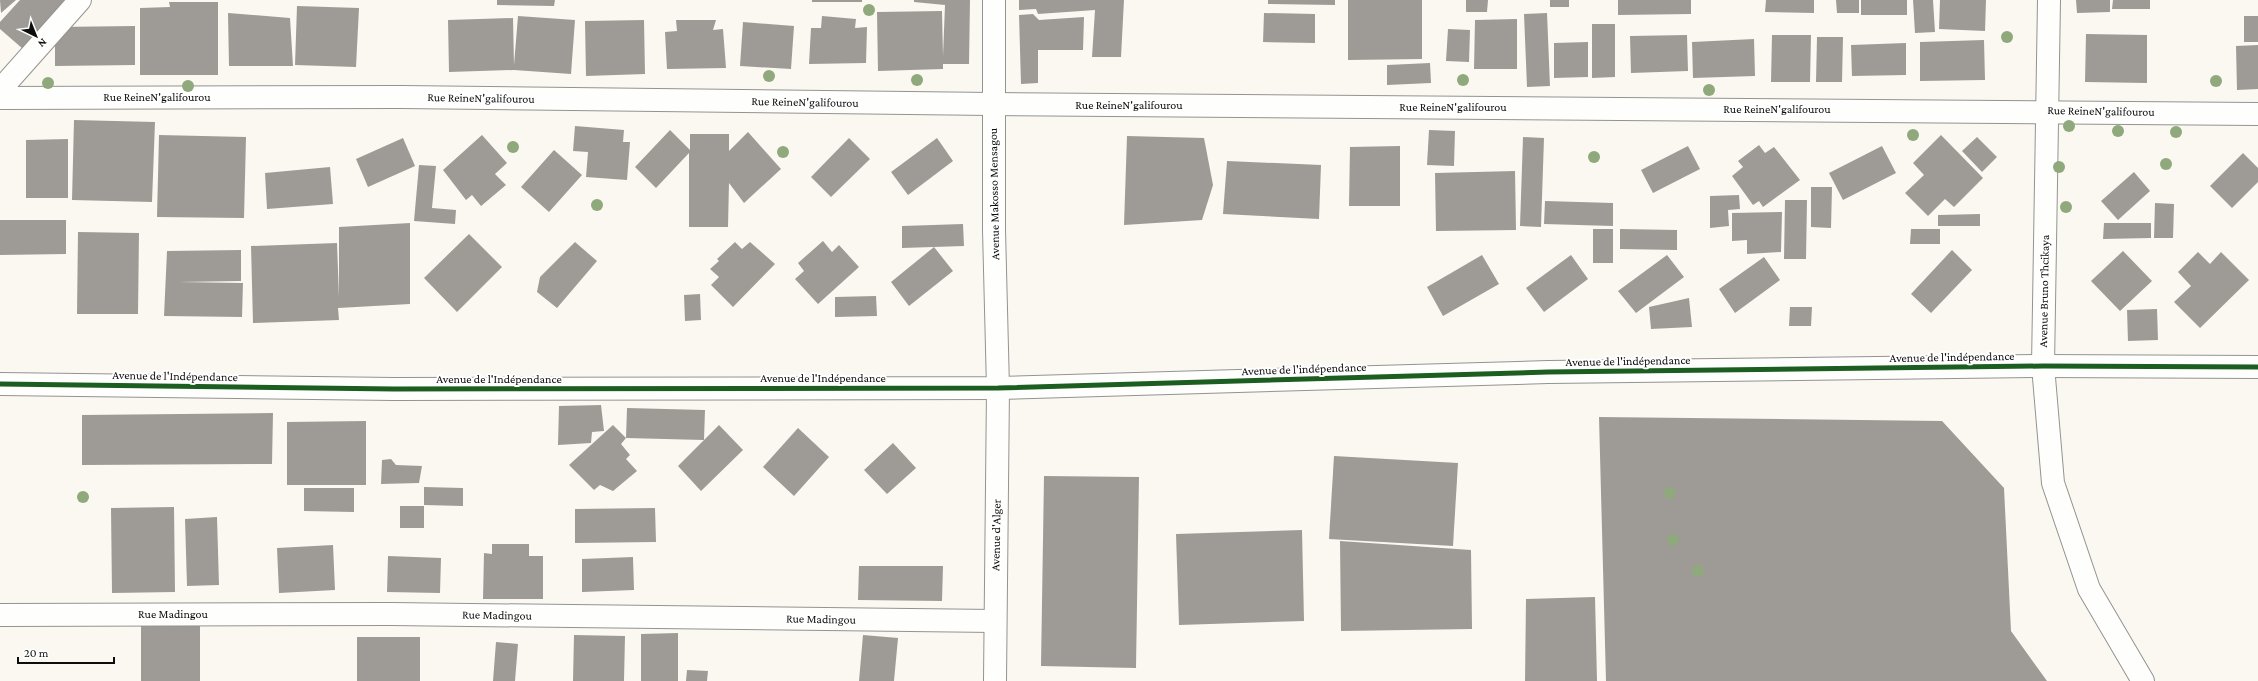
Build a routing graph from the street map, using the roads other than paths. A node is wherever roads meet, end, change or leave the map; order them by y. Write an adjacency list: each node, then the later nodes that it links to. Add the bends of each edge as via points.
1 (80, 0): 4 (street)
2 (994, 0): 6 (street, Avenue Makosso Mensagou)
3 (2049, 0): 7 (street, Avenue Bruno Thcikaya)
4 (0, 90)
5 (0, 98): 6 (street, Rue ReineN'galifourou, via 401,97)
6 (992, 104): 7 (street, Rue ReineN'galifourou); 12 (street, Avenue Makosso Mensagou)
7 (2047, 111): 8 (street, Rue ReineN'galifourou); 9 (street, Avenue Bruno Thcikaya)
8 (2258, 114)
9 (2043, 366): 10 (street, Avenue de l'indépendance); 12 (street, Avenue de l'indépendance, via 1548,372); 16 (street, Avenue Bruno Thcikaya, via 2053,483 2089,589)
10 (2258, 367)
11 (0, 384): 12 (street, Avenue de l'Indépendance, via 394,389)
12 (998, 388): 14 (street, Avenue d'Alger)
13 (0, 615): 14 (street, Rue Madingou, via 392,614)
14 (995, 621): 15 (street, Avenue d'Alger)
15 (995, 681)
16 (2143, 681)

